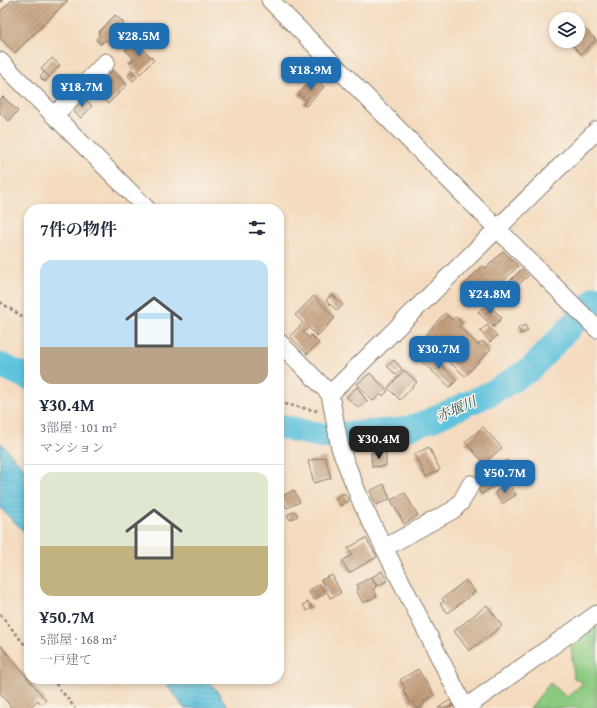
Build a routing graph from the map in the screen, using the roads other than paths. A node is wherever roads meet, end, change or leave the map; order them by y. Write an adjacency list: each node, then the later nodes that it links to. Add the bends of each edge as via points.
1 (270, 0): 7 (street)
2 (0, 61): 4 (street)
3 (106, 62): 4 (street)
4 (54, 116): 6 (street)
5 (597, 130): 7 (street)
6 (142, 204)
7 (498, 229): 8 (street); 10 (street)
8 (596, 328)
9 (284, 347): 10 (street)
10 (330, 394): 12 (street, via 340,448 362,504)
11 (471, 484): 12 (street, via 462,502 453,510)
12 (384, 548): 14 (street)
13 (597, 614): 14 (street)
14 (465, 708)

